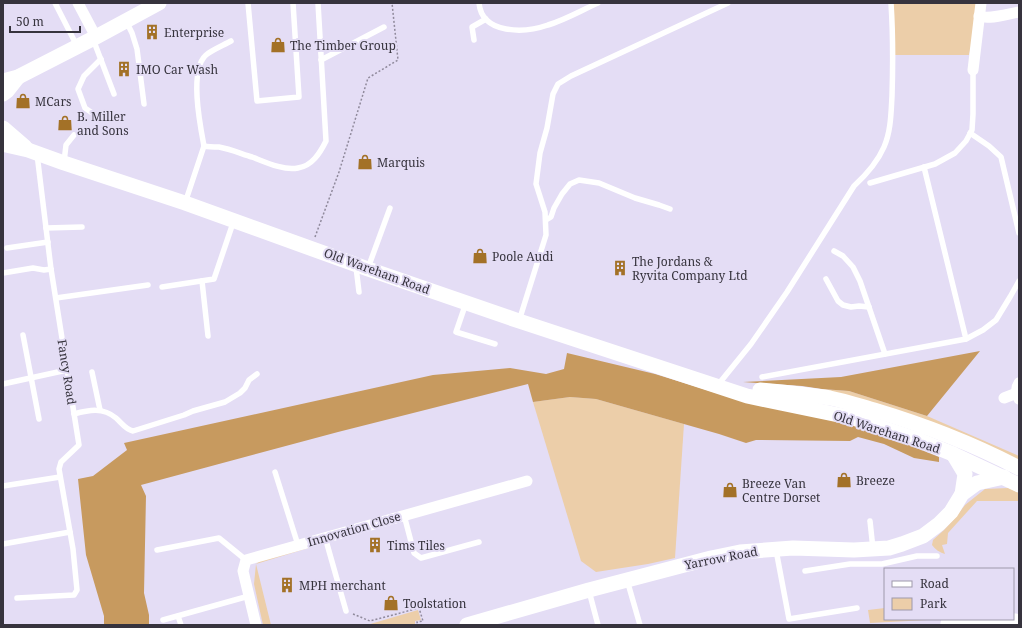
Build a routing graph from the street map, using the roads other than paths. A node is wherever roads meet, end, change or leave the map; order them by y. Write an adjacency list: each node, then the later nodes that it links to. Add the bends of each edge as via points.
1 (55, 3): 20 (lane)
2 (78, 3): 17 (street)
3 (159, 3): 15 (street)
4 (248, 3): 5 (lane, via 257,101 299,97)
5 (293, 3)
6 (318, 3): 22 (lane)
7 (479, 3): 14 (lane)
8 (598, 3): 14 (lane, via 548,25 535,28 505,30)
9 (727, 3): 43 (lane, via 558,84 553,94 540,153 536,184)
10 (891, 3): 74 (lane, via 891,106 888,138 884,148 876,162 854,186)
11 (981, 3): 13 (street)
12 (1019, 12): 13 (street, via 984,18)
13 (979, 16): 23 (street)
14 (486, 19): 18 (lane, via 472,27)
15 (126, 21): 17 (street); 28 (lane, via 137,49)
16 (384, 27): 22 (lane)
17 (95, 38): 20 (street); 21 (lane)
18 (474, 40)
19 (231, 41): 34 (lane, via 206,55 199,66 198,111)
20 (77, 47): 24 (street)
21 (101, 59): 27 (lane); 29 (lane, via 84,76 78,89 85,108)
22 (321, 60): 34 (lane, via 326,141 318,155 308,164 297,168 285,168 219,147)
23 (974, 70): 31 (lane)
24 (18, 77): 25 (street); 26 (street)
25 (3, 81)
26 (3, 94)
27 (114, 94)
28 (144, 104)
29 (101, 119)
30 (3, 128): 35 (street, Old Wareham Road)
31 (970, 133): 37 (lane, via 954,153); 46 (lane, via 1001,157)
32 (74, 135): 36 (lane, via 66,145)
33 (3, 143): 35 (street, Old Wareham Road)
34 (204, 146): 39 (lane)
35 (32, 152): 36 (street, Old Wareham Road); 45 (lane, Fancy Road)
36 (64, 164): 39 (street, Old Wareham Road)
37 (924, 167): 38 (lane); 65 (lane)
38 (870, 183)
39 (185, 203): 42 (street, Old Wareham Road)
40 (390, 208): 50 (lane)
41 (670, 209): 43 (lane, via 634,198 599,183 580,180 570,184 551,217)
42 (234, 220): 50 (street, Old Wareham Road); 54 (lane, via 214,278)
43 (546, 220): 62 (lane, via 546,235)
44 (82, 227): 45 (lane)
45 (46, 228): 47 (lane, Fancy Road)
46 (1019, 233)
47 (48, 242): 48 (lane); 51 (lane, Fancy Road)
48 (7, 248)
49 (834, 251): 61 (lane, via 853,267)
50 (362, 266): 58 (lane); 60 (street, Old Wareham Road)
51 (52, 269): 52 (lane, via 33,268); 59 (lane, Fancy Road)
52 (3, 273)
53 (826, 279): 61 (lane, via 843,305)
54 (202, 281): 57 (lane); 64 (lane)
55 (1019, 281): 65 (lane, via 996,320)
56 (148, 285): 59 (lane)
57 (162, 287)
58 (359, 292)
59 (56, 298): 68 (lane, Fancy Road)
60 (466, 302): 62 (street, Old Wareham Road); 66 (lane, via 456,332)
61 (869, 307): 67 (lane)
62 (519, 321): 74 (street, Old Wareham Road)
63 (23, 335): 72 (lane)
64 (208, 336)
65 (966, 339): 67 (lane)
66 (494, 344)
67 (885, 354): 71 (lane)
68 (67, 370): 72 (lane); 78 (lane, Fancy Road)
69 (92, 372): 77 (lane)
70 (257, 374): 77 (lane, via 240,393 225,402 133,431)
71 (762, 377)
72 (31, 378): 73 (lane); 79 (lane)
73 (3, 384)
74 (722, 388): 80 (street, Old Wareham Road, via 747,396 853,418); 81 (street, Old Wareham Road, via 808,395 861,406 920,424)
75 (1018, 392): 76 (street)
76 (1004, 398)
77 (100, 410): 78 (lane)
78 (74, 414): 83 (lane, Fancy Road, via 79,445 61,462)
79 (39, 419)
80 (953, 454): 84 (street, Old Wareham Road); 88 (street, Yarrow Road, via 965,474)
81 (1019, 468)
82 (275, 472): 95 (lane)
83 (60, 477): 87 (lane); 91 (lane)
84 (1004, 478): 86 (street, Old Wareham Road); 88 (street, Yarrow Road, via 976,483)
85 (527, 481): 89 (street, Innovation Close)
86 (1019, 485)
87 (3, 486)
88 (962, 494): 97 (street, Yarrow Road, via 951,512 923,536 889,548)
89 (404, 515): 92 (street, Innovation Close); 93 (lane, via 414,553 422,558)
90 (870, 521): 97 (lane)
91 (70, 532): 94 (lane); 105 (lane, via 77,590 74,595)
92 (326, 537): 95 (street, Innovation Close); 107 (lane)
93 (479, 542)
94 (3, 544)
95 (298, 545): 100 (street, Innovation Close)
96 (776, 549): 97 (street, Yarrow Road); 102 (street, Yarrow Road, via 711,558); 106 (lane, via 789,619)
97 (873, 549)
98 (157, 550): 100 (lane, via 219,538)
99 (937, 556): 101 (lane, via 917,556 882,564 850,564)
100 (246, 560): 104 (street, via 243,571)
101 (805, 571)
102 (627, 580): 103 (street, Yarrow Road); 115 (lane)
103 (589, 590): 113 (street, Yarrow Road); 114 (lane)
104 (249, 596): 108 (lane); 112 (street)
105 (17, 598)
106 (857, 608)
107 (346, 611)
108 (178, 616): 109 (lane); 111 (lane)
109 (163, 620)
110 (1019, 624): 116 (highway, via 999,622)
111 (181, 625)
112 (256, 625)
113 (467, 625)
114 (598, 625)
115 (640, 625)
116 (950, 625)

